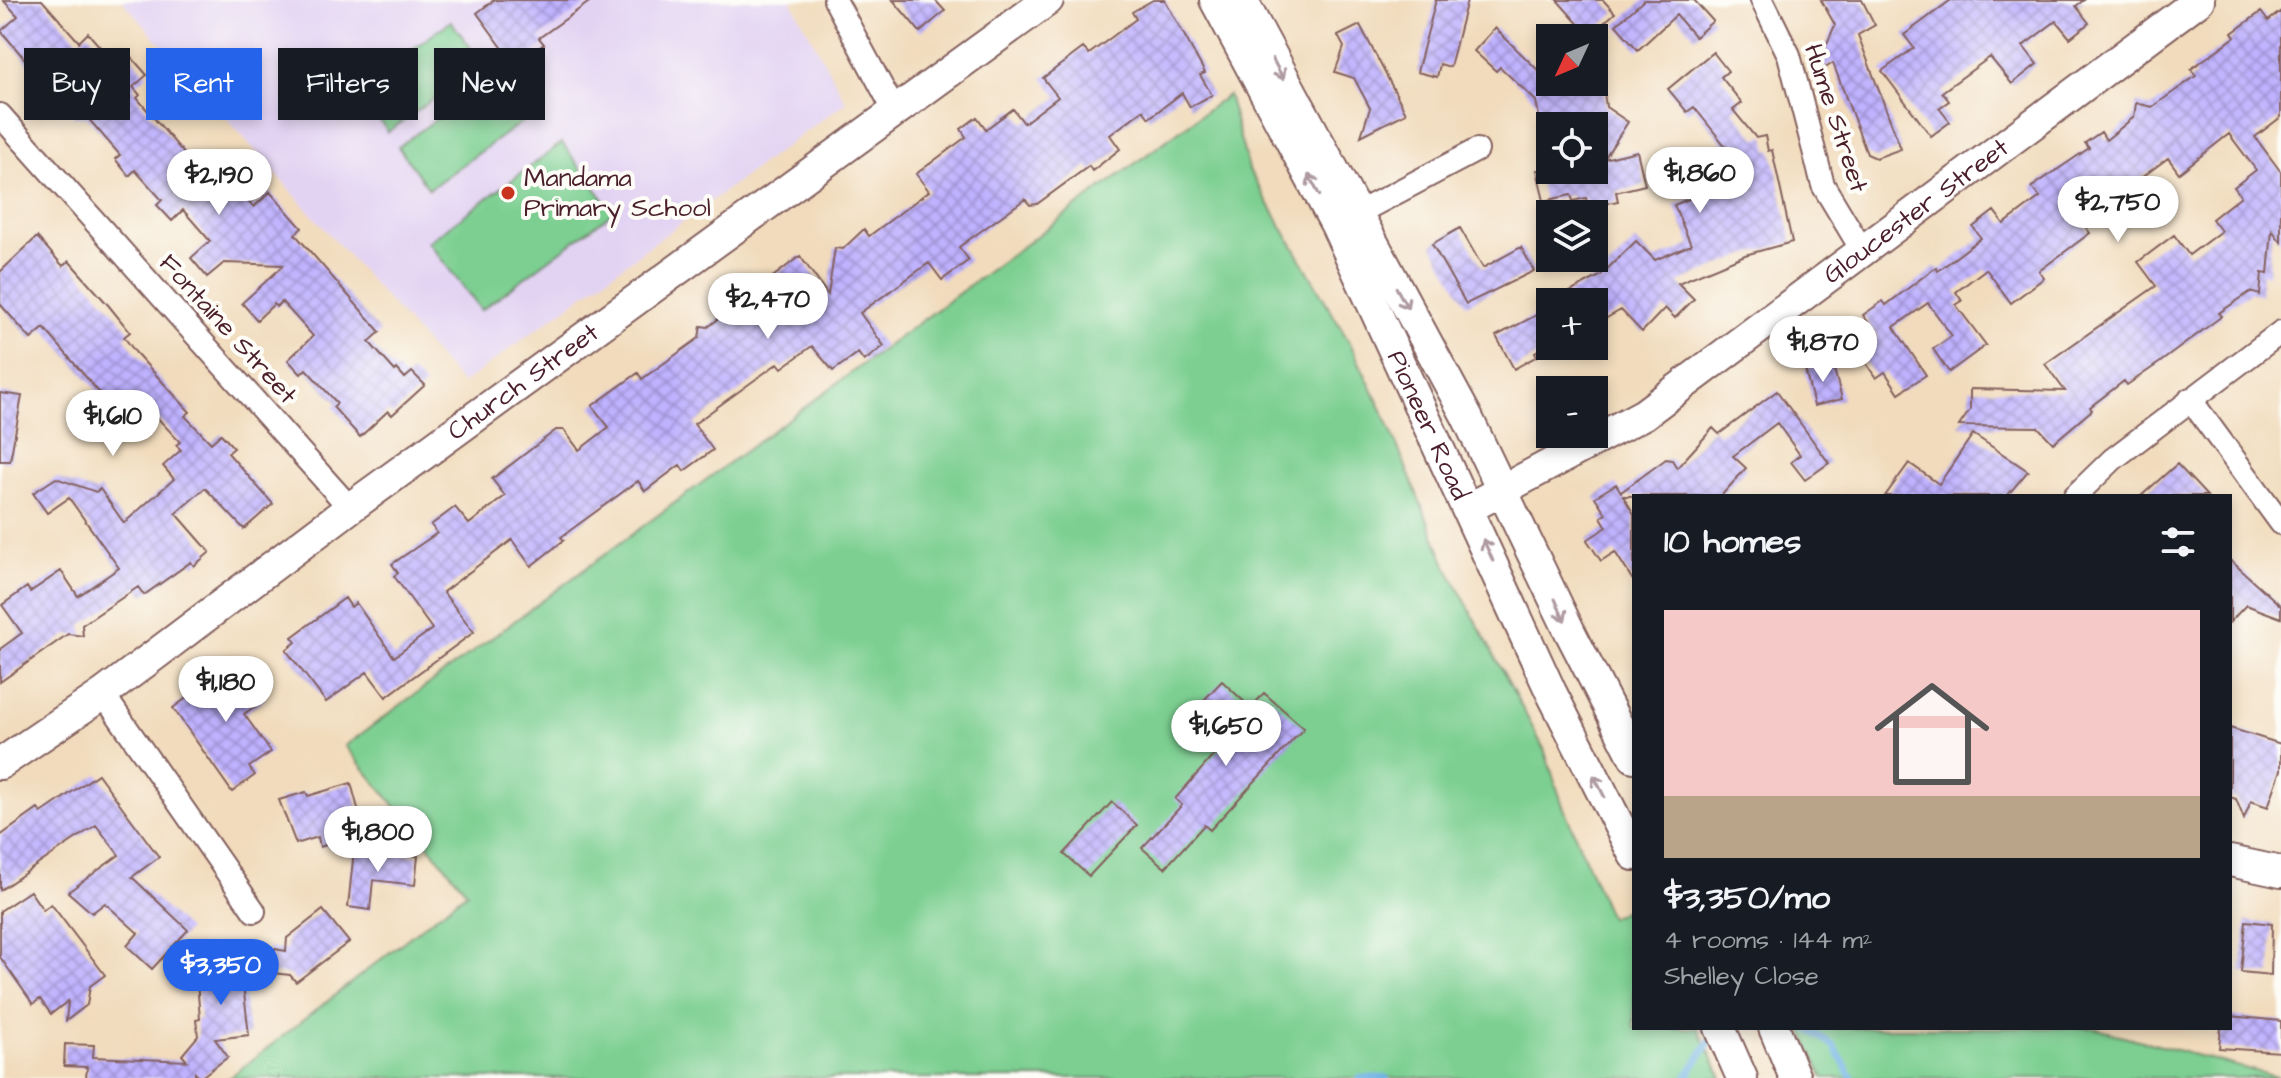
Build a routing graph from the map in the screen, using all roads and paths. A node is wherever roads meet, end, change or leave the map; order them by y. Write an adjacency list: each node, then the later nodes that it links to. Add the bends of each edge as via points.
1 (835, 0): 7 (street)
2 (1048, 0): 7 (street, Church Street)
3 (1215, 0): 10 (street, Pioneer Road, one-way to 3)
4 (1242, 0): 10 (street, Pioneer Road, one-way to 10)
5 (1762, 0): 11 (street, Hume Street, via 1789,55 1823,185)
6 (2199, 0): 11 (street, Gloucester Street)
7 (894, 110): 16 (street, Church Street)
8 (0, 115): 16 (street, Fontaine Street)
9 (1477, 150): 10 (street)
10 (1346, 220): 14 (street, Pioneer Road, one-way to 14); 17 (street, Pioneer Road)
11 (1862, 250): 14 (street, Gloucester Street, via 1644,414)
12 (2281, 332): 13 (street)
13 (2190, 399): 15 (street); 18 (street)
14 (1503, 489): 17 (street, Gloucester Street); 20 (street, Pioneer Road, one-way to 20)
15 (2077, 494)
16 (350, 508): 19 (street, Church Street)
17 (1469, 508): 22 (street, Pioneer Road, one-way to 17, via 1551,692)
18 (2281, 523)
19 (103, 694): 21 (street, Church Street); 25 (street)
20 (1632, 753)
21 (0, 764)
22 (1630, 838)
23 (2232, 861): 24 (street)
24 (2281, 872)
25 (254, 911)
26 (1721, 1030): 28 (street)
27 (1775, 1030): 29 (street)
28 (1742, 1078)
29 (1795, 1078)

